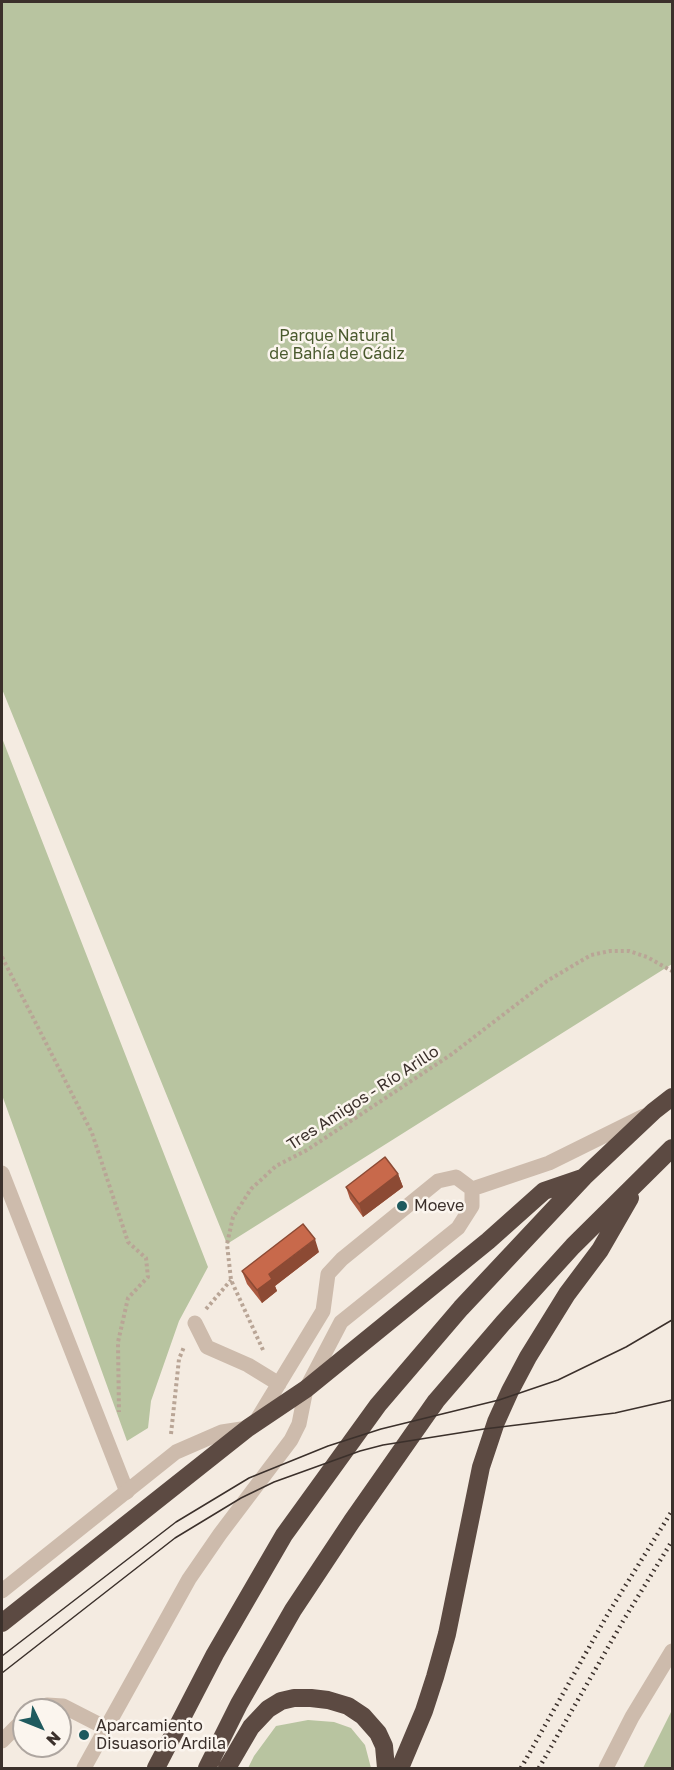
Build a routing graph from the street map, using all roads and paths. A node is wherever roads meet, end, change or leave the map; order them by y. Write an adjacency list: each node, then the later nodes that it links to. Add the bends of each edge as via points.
1 (2, 957): 15 (path, via 92,1133 128,1242 146,1258 148,1277 128,1298 118,1342 120,1420)
2 (672, 971): 10 (path, Tres Amigos - Río Arillo, via 628,951 591,955 548,981 452,1054 307,1150 276,1166 251,1189 233,1217 227,1244)
3 (672, 1097): 4 (highway)
4 (654, 1111): 8 (highway); 9 (street, via 549,1163)
5 (672, 1148): 7 (highway)
6 (2, 1173): 15 (street)
7 (644, 1175): 25 (highway, via 573,1246 436,1401 293,1610); 28 (highway, via 600,1250 528,1357 496,1422 481,1467 435,1677)
8 (584, 1177): 13 (highway, via 544,1191); 24 (highway, via 461,1308 371,1414 284,1535 215,1654)
9 (472, 1189): 12 (street, via 456,1177 438,1181 342,1258 328,1274 323,1311); 13 (street, via 472,1206 458,1228 341,1322)
10 (231, 1280): 11 (path); 12 (path, Tres Amigos - Río Arillo)
11 (195, 1323): 12 (street, via 207,1347); 16 (path, via 179,1359)
12 (279, 1384): 14 (street)
13 (306, 1389): 14 (highway); 22 (street, via 291,1440 189,1579)
14 (251, 1426): 16 (street, via 222,1432); 19 (highway)
15 (106, 1440): 17 (street)
16 (168, 1458): 17 (street)
17 (127, 1492): 18 (street)
18 (2, 1591)
19 (2, 1623)
20 (672, 1651): 29 (street)
21 (72, 1711): 22 (street)
22 (106, 1728): 23 (street)
23 (84, 1768)
24 (156, 1768)
25 (207, 1768)
26 (227, 1768): 27 (highway, via 251,1727 268,1709 294,1698 328,1700 363,1716 384,1746)
27 (386, 1768)
28 (399, 1768)
29 (606, 1768)

